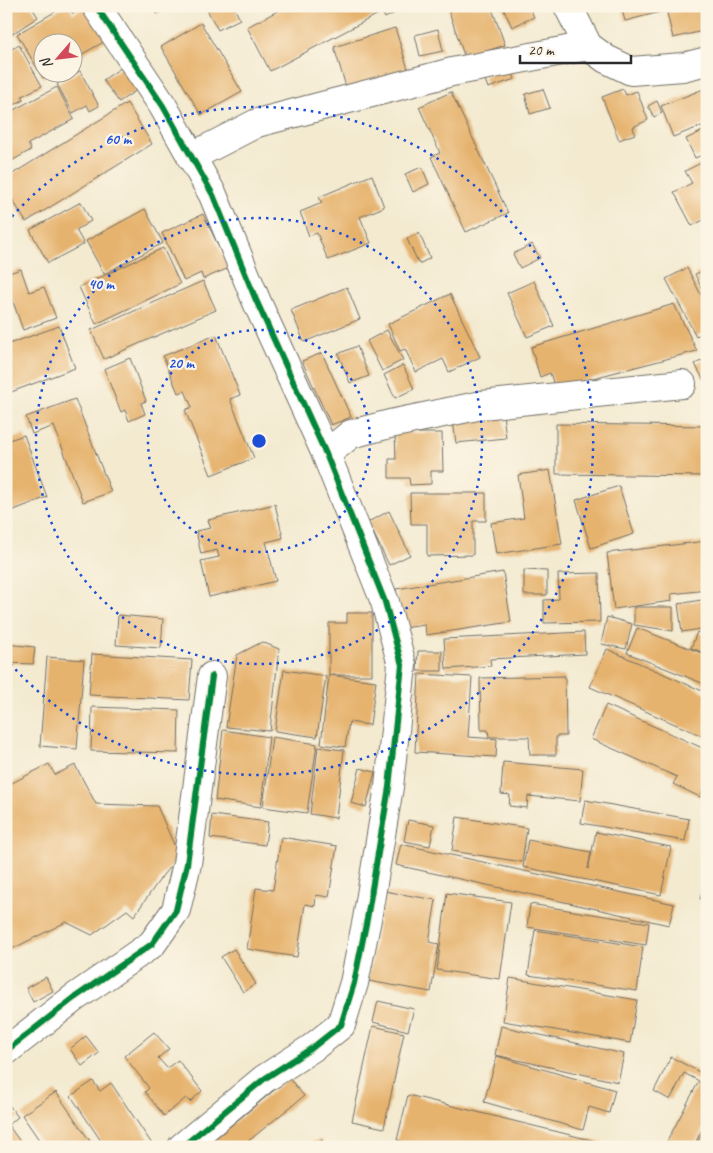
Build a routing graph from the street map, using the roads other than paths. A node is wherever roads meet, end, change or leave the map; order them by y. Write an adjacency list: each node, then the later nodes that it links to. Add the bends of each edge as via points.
1 (96, 6): 5 (street, via 163,106)
2 (568, 6): 3 (street)
3 (588, 46): 4 (street, via 631,71 683,67); 5 (street, via 452,72 257,123)
4 (707, 61)
5 (191, 157): 7 (street, via 213,195 256,300)
6 (682, 384): 7 (street, via 482,405 351,434)
7 (326, 454): 10 (street, via 385,602 402,665 389,787 354,983 341,1025 264,1079)
8 (212, 676): 9 (street, via 187,864 176,910 152,944 74,998)
9 (6, 1051)
10 (182, 1147)

